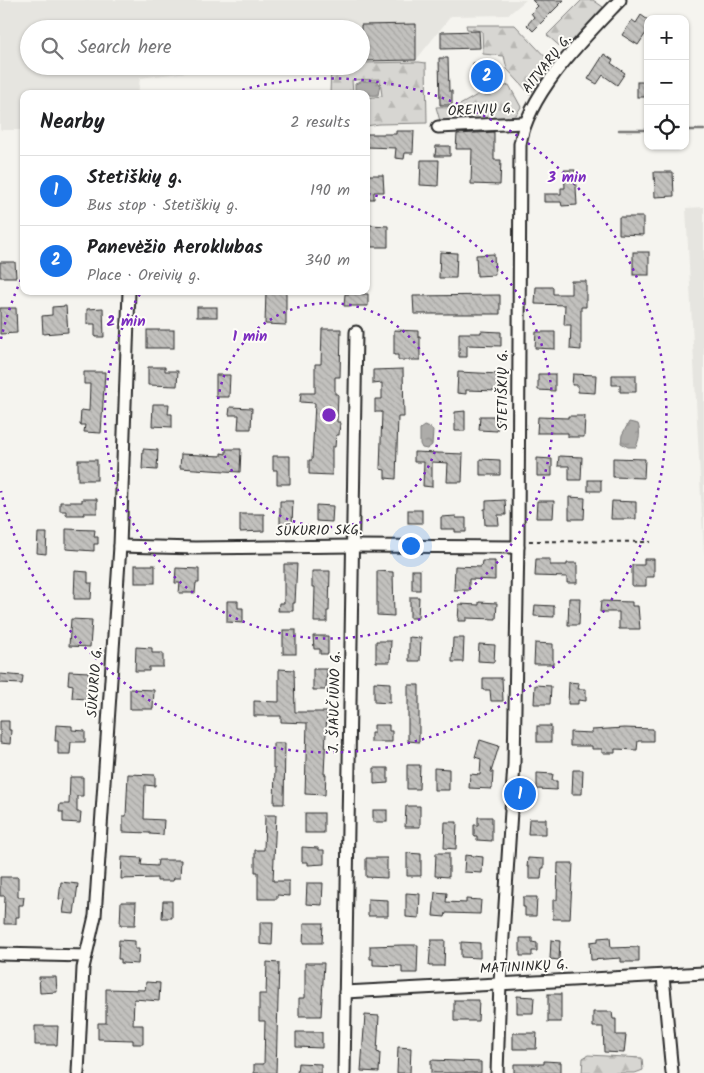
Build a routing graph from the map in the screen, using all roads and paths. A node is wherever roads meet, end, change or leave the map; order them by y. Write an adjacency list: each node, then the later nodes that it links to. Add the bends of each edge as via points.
1 (620, 0): 2 (street, AITVARŲ G., via 561,66)
2 (524, 123): 3 (street, OREIVIŲ G.); 4 (street, AITVARŲ G.)
3 (438, 127)
4 (520, 158): 8 (street, STETIŠKIŲ G.)
5 (129, 295): 9 (street, SŪKURIO G.)
6 (356, 332): 10 (street, J. ŠIAUČIŪNO G.)
7 (651, 542): 8 (path)
8 (518, 544): 10 (street, SŪKURIO SKG.); 15 (street, STETIŠKIŲ G., via 514,764)
9 (120, 546): 10 (street, SŪKURIO SKG.); 12 (street, SŪKURIO G., via 95,916)
10 (353, 546): 16 (street, J. ŠIAUČIŪNO G.)
11 (0, 954): 12 (street)
12 (86, 956): 17 (street, SŪKURIO G.)
13 (704, 973): 14 (street, MATININKŲ G.)
14 (663, 976): 15 (street, MATININKŲ G.); 20 (street)
15 (500, 983): 16 (street, MATININKŲ G.); 19 (street, STETIŠKIŲ G.)
16 (345, 992): 18 (street, J. ŠIAUČIŪNO G.)
17 (78, 1073)
18 (344, 1073)
19 (497, 1073)
20 (672, 1073)

